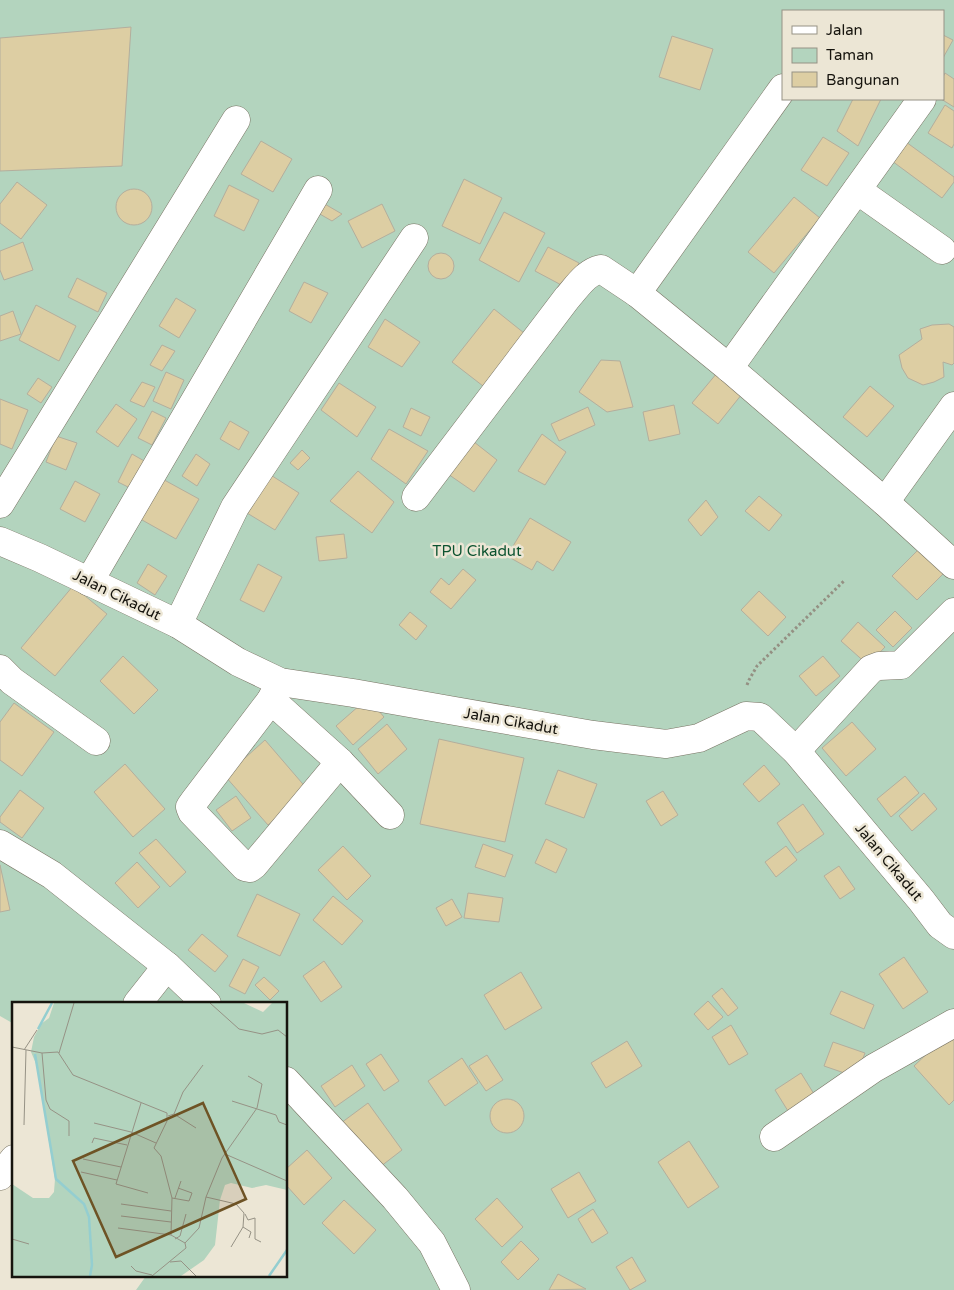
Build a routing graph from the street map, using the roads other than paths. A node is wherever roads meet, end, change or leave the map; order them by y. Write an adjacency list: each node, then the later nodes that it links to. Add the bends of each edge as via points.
1 (782, 89): 8 (street)
2 (921, 100): 5 (street)
3 (236, 120): 13 (street)
4 (318, 190): 16 (street)
5 (857, 190): 7 (street); 9 (street)
6 (414, 238): 18 (street, via 235,506)
7 (942, 250)
8 (637, 292): 9 (street); 11 (street, via 601,270 588,275 567,298)
9 (729, 368): 12 (street)
10 (954, 406): 12 (street)
11 (416, 497)
12 (885, 502): 15 (street)
13 (0, 504)
14 (0, 541): 16 (street, Jalan Cikadut)
15 (954, 565)
16 (89, 582): 18 (street, Jalan Cikadut)
17 (954, 612): 22 (street, via 901,665 871,669)
18 (178, 624): 20 (street, Jalan Cikadut)
19 (0, 669): 21 (street)
20 (276, 691): 22 (street, Jalan Cikadut, via 353,693 593,735 666,744 699,738 746,716 760,717); 23 (street); 23 (street, via 190,807 192,812 245,867 250,868)
21 (96, 741)
22 (796, 751): 26 (street, Jalan Cikadut, via 940,925)
23 (340, 762): 24 (street)
24 (390, 814)
25 (0, 844): 27 (street, via 52,875)
26 (954, 935)
27 (167, 966): 28 (street); 29 (street)
28 (139, 1002)
29 (205, 1002)
30 (954, 1023): 32 (street, via 874,1068)
31 (288, 1083): 35 (street, via 395,1198 432,1243)
32 (774, 1137)
33 (12, 1161): 34 (street)
34 (0, 1176)
35 (450, 1287)

